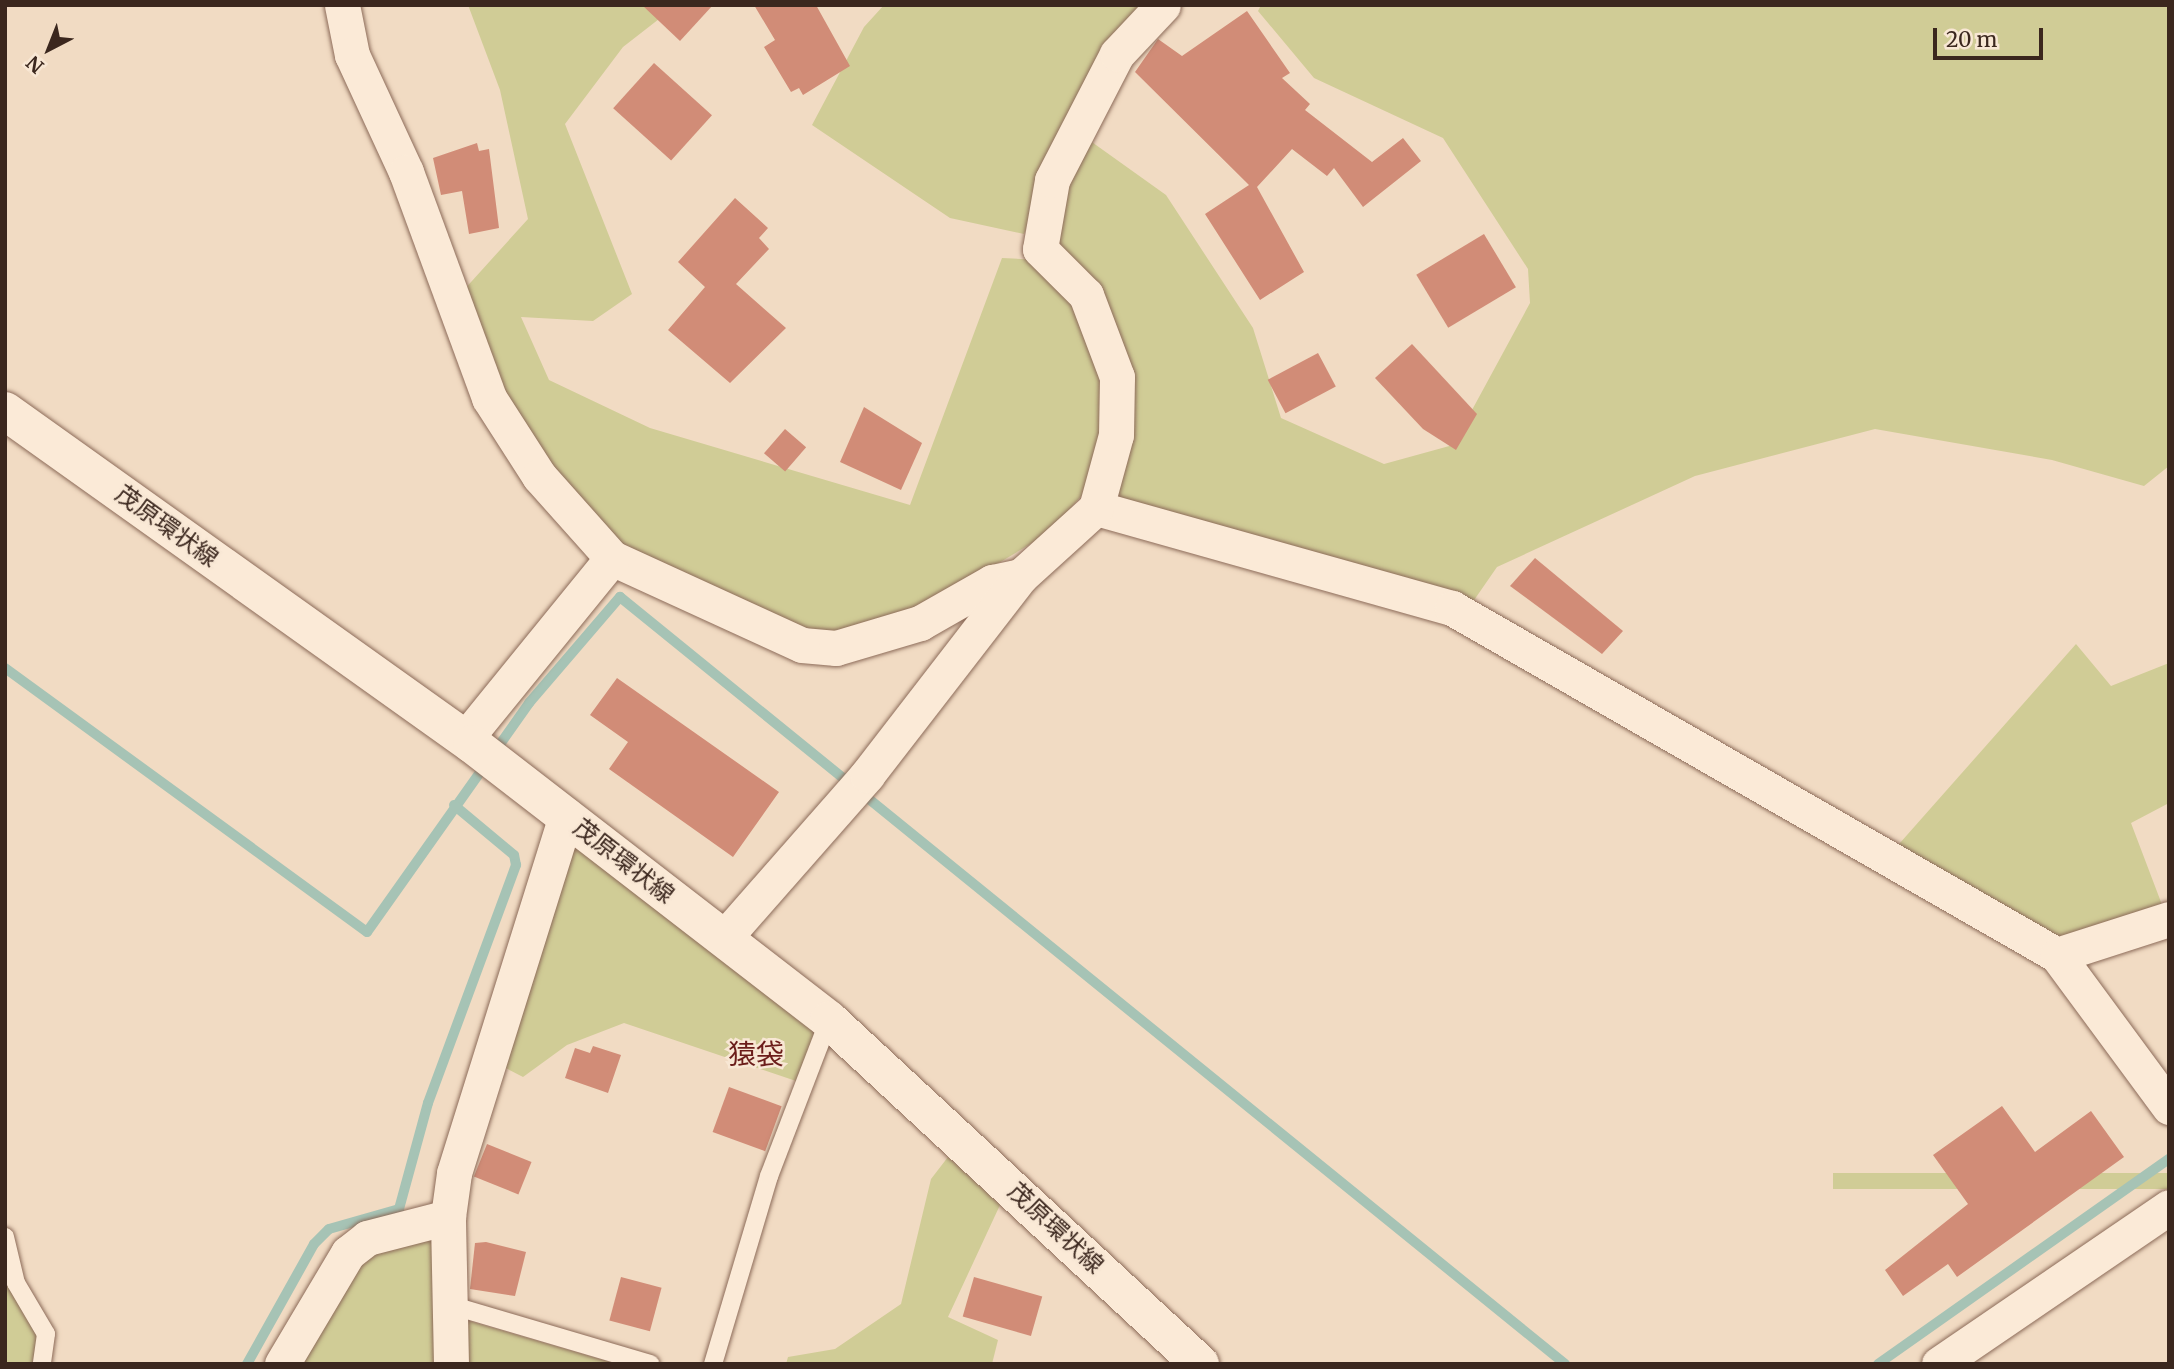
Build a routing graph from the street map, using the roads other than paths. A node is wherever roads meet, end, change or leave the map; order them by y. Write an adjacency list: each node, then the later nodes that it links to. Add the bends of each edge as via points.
1 (342, 5): 5 (street, via 352,55 406,172 489,398 539,476)
2 (1163, 5): 4 (street, via 1117,54 1052,180 1040,249 1086,295 1117,377 1116,435)
3 (5, 411): 7 (main road, 茂原環状線)
4 (1096, 509): 6 (street); 11 (street, via 1452,608)
5 (612, 558): 6 (street, via 802,645 836,648 920,623 992,582); 7 (street)
6 (1021, 576): 10 (street, via 867,775)
7 (468, 741): 8 (main road, 茂原環状線)
8 (566, 816): 10 (main road, 茂原環状線); 15 (street, via 454,1173)
9 (2169, 919): 11 (street)
10 (724, 938): 12 (main road, 茂原環状線)
11 (2057, 956): 13 (street)
12 (829, 1020): 22 (lane, via 769,1176); 23 (main road, 茂原環状線)
13 (2169, 1107)
14 (2169, 1207): 24 (street)
15 (448, 1217): 17 (street); 19 (street, via 367,1238 348,1253)
16 (5, 1237): 18 (lane, via 16,1283 46,1334)
17 (450, 1306): 20 (street); 21 (lane)
18 (42, 1364)
19 (282, 1364)
20 (451, 1364)
21 (652, 1364)
22 (713, 1364)
23 (1200, 1364)
24 (1939, 1364)

